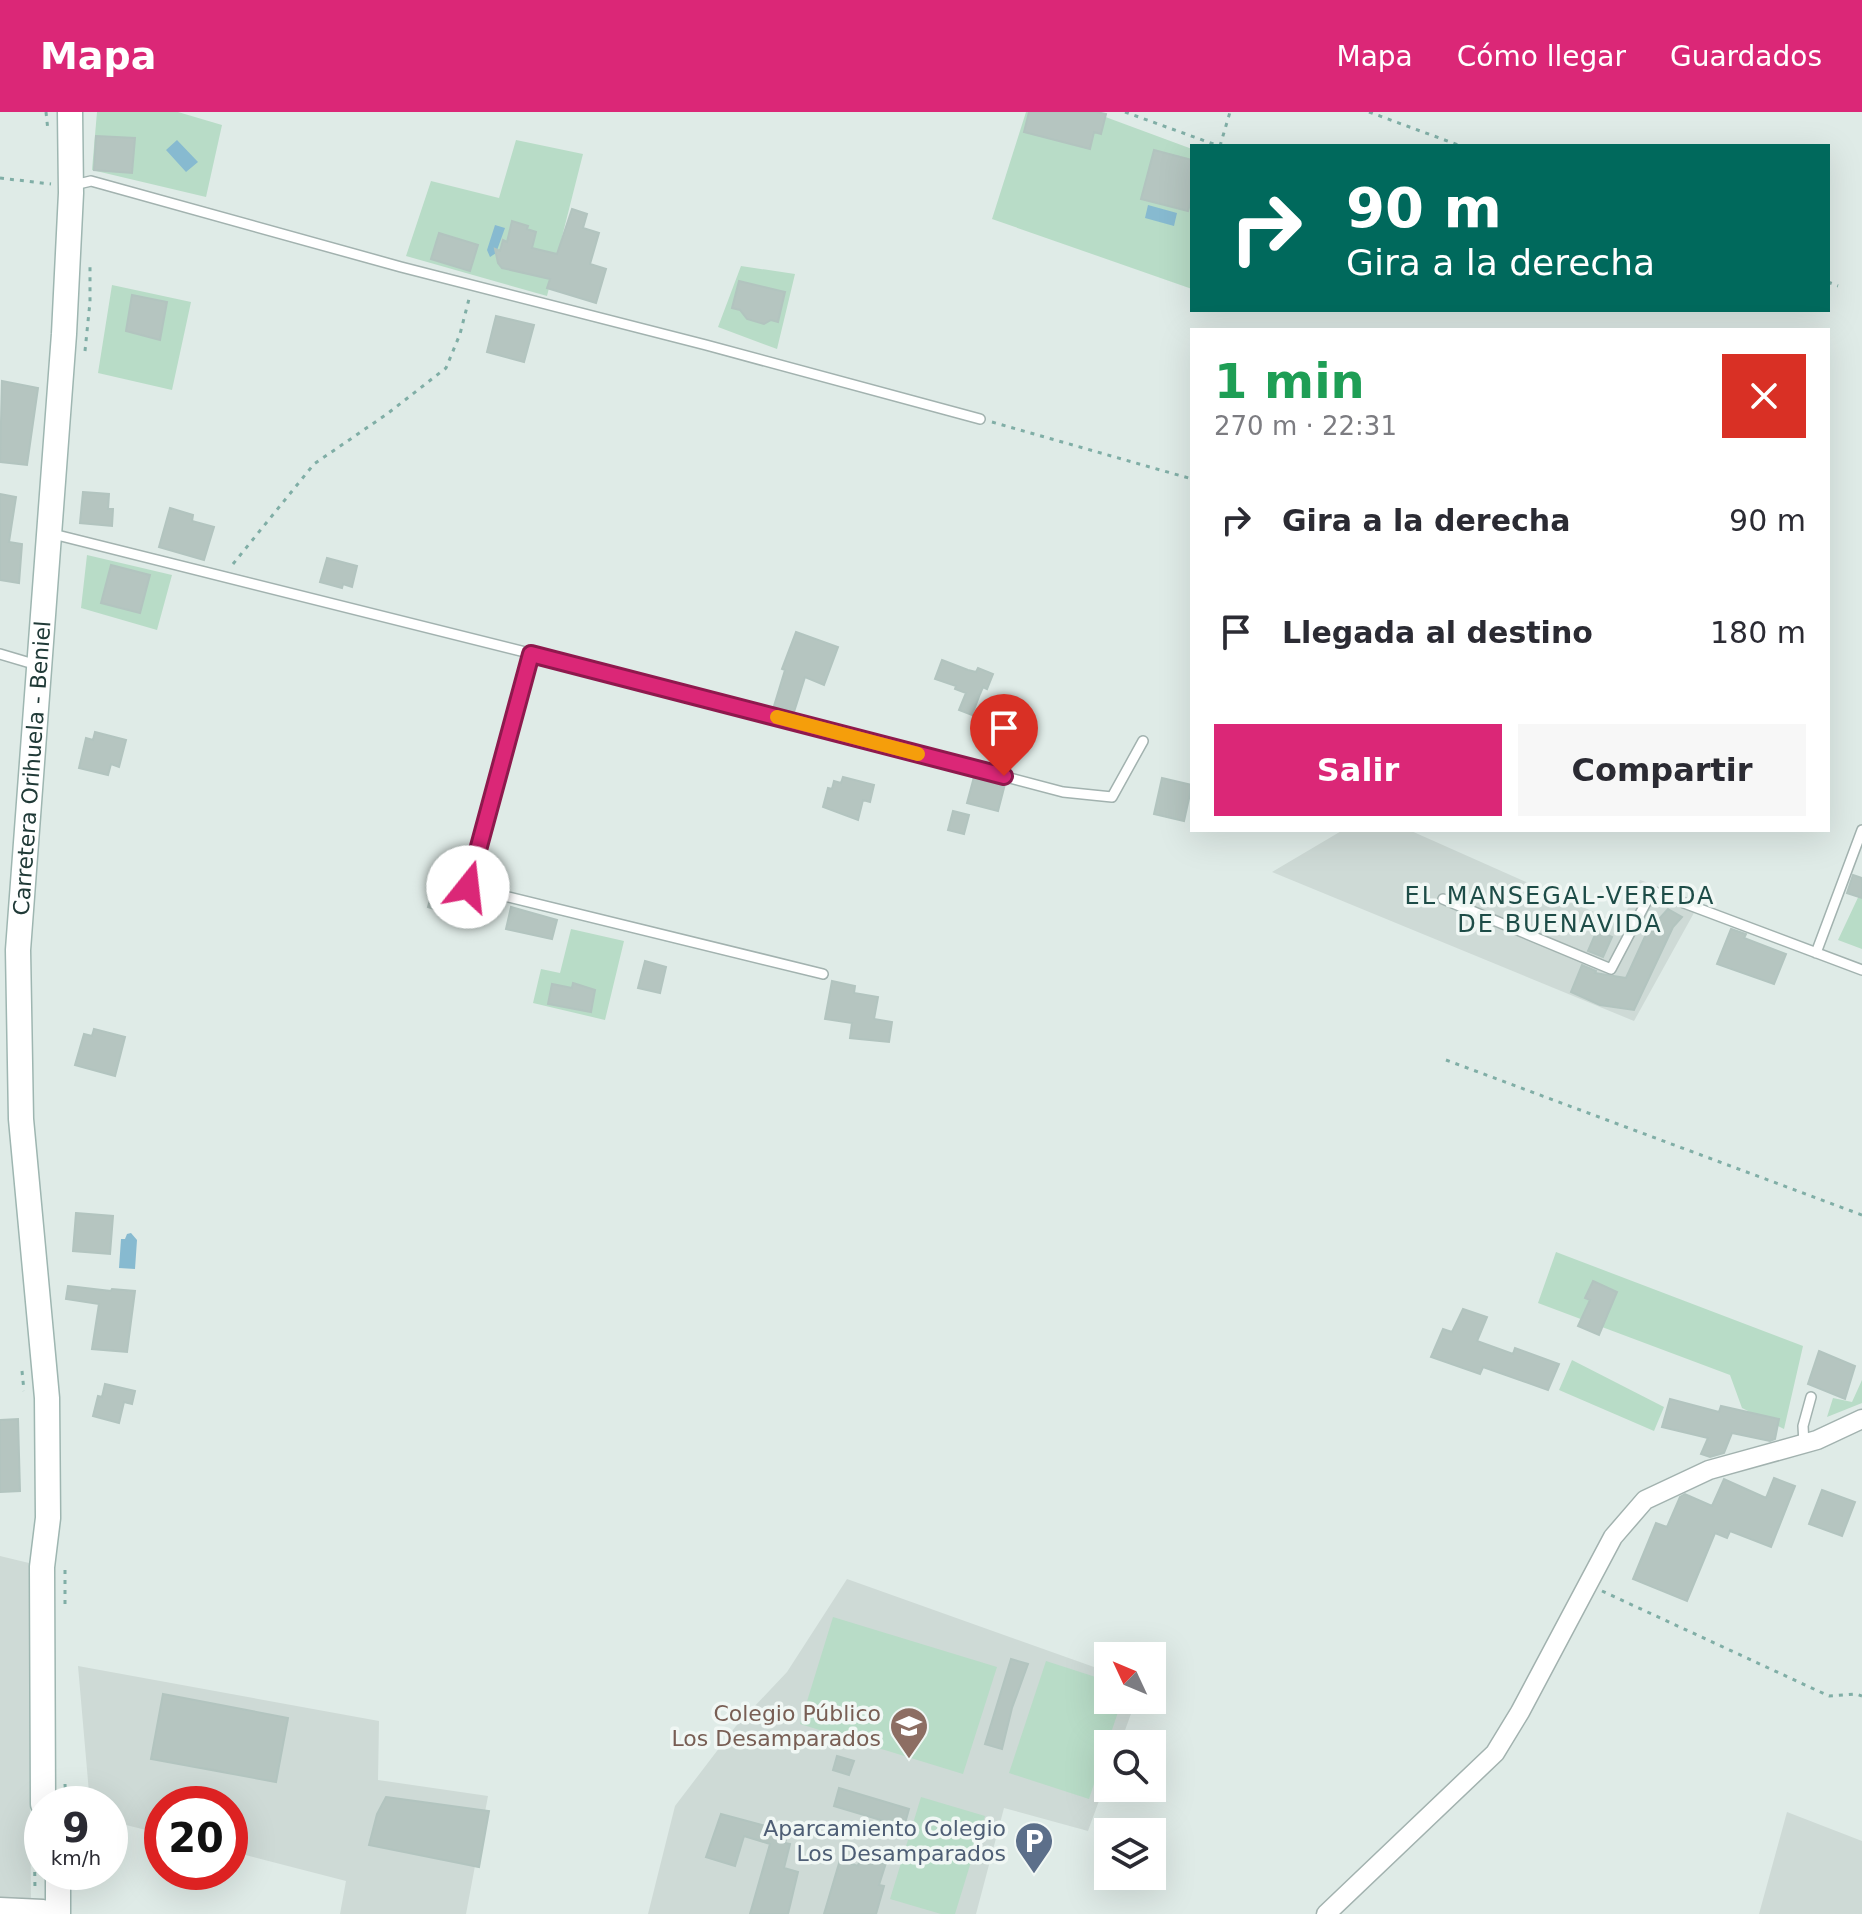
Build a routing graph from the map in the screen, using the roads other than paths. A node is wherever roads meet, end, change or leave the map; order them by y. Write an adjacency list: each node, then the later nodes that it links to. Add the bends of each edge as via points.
1 (70, 112): 2 (main road, Carretera Orihuela - Beniel)
2 (71, 186): 3 (lane, via 91,181); 4 (main road, Carretera Orihuela - Beniel)
3 (980, 419)
4 (48, 532): 6 (lane); 7 (main road, Carretera Orihuela - Beniel)
5 (0, 654): 7 (lane)
6 (531, 654): 8 (lane, via 1063,792 1112,797); 13 (lane, via 468,887)
7 (37, 665): 17 (main road, Carretera Orihuela - Beniel, via 18,950 21,1119 47,1398)
8 (1143, 741)
9 (1862, 830): 11 (lane)
10 (1443, 899): 11 (lane, via 1611,969 1652,891)
11 (1816, 953): 12 (lane)
12 (1862, 970)
13 (823, 974)
14 (1811, 1397): 16 (lane)
15 (1862, 1419): 16 (street)
16 (1804, 1444): 24 (street, via 1709,1470 1645,1500 1613,1537 1495,1753)
17 (48, 1518): 18 (main road, Carretera Orihuela - Beniel, via 42,1567); 19 (main road, Carretera Orihuela - Beniel, via 54,1559)
18 (43, 1786)
19 (57, 1786)
20 (45, 1890): 23 (main road)
21 (54, 1890): 23 (main road)
22 (0, 1907): 23 (street)
23 (48, 1912)
24 (1326, 1914)

